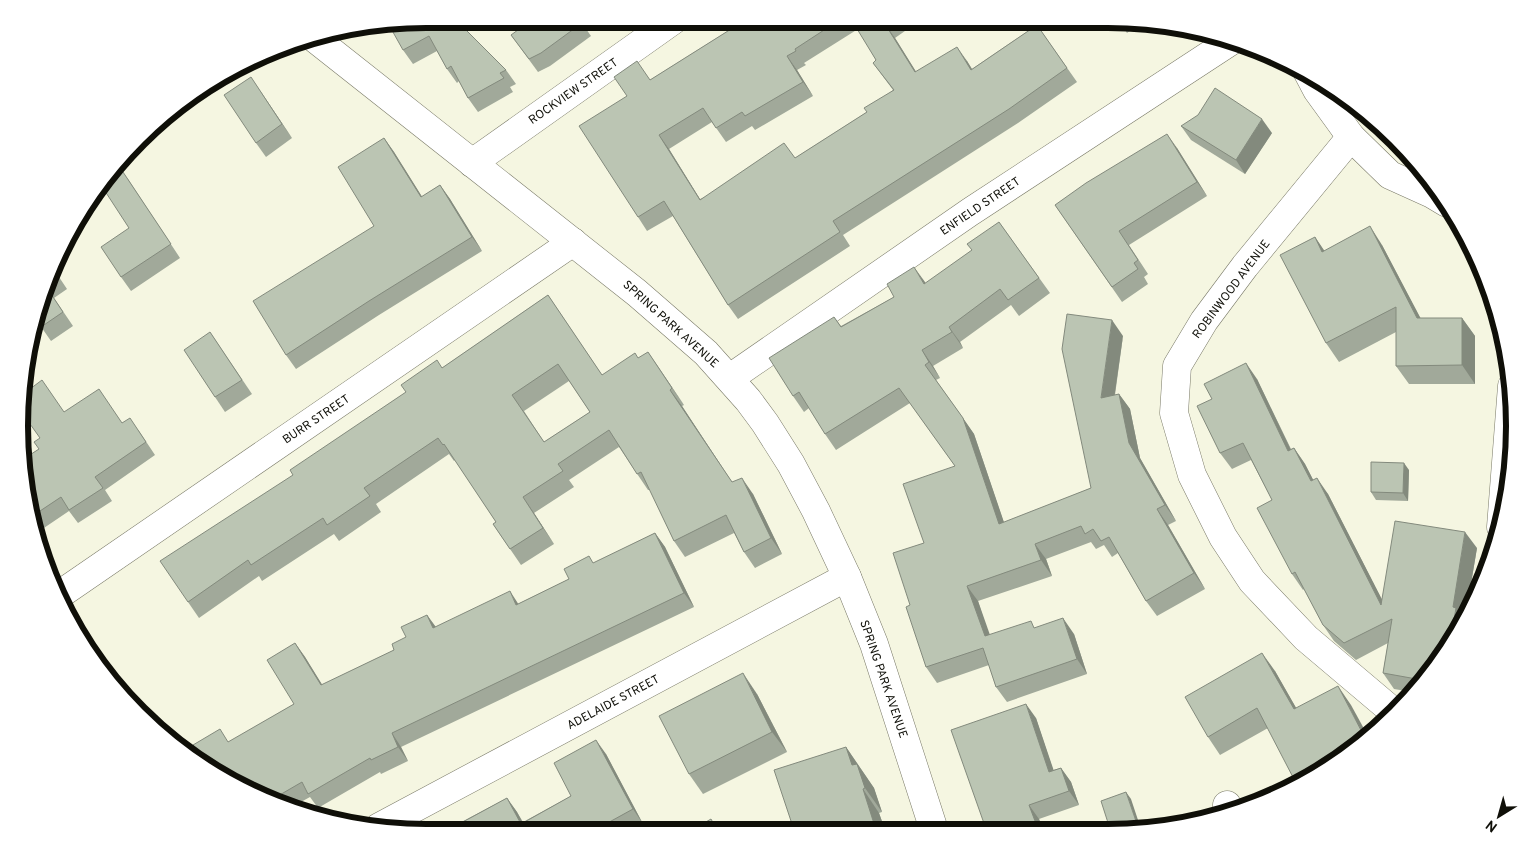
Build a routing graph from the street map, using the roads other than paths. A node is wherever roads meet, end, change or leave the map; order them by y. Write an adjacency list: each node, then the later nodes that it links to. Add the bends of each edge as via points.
1 (662, 28): 6 (street, ROCKVIEW STREET)
2 (319, 42): 6 (street, SPRING PARK AVENUE)
3 (1225, 45): 9 (street, ENFIELD STREET, via 970,212)
4 (1315, 85): 5 (street)
5 (1351, 137): 7 (street, via 1390,175); 12 (street, ROBINWOOD AVENUE, via 1204,321 1177,366 1174,413 1192,475 1223,537 1252,581 1306,638)
6 (472, 163): 8 (street, SPRING PARK AVENUE)
7 (1432, 194)
8 (573, 242): 9 (street, SPRING PARK AVENUE, via 674,324); 11 (street, BURR STREET)
9 (730, 378): 10 (street, SPRING PARK AVENUE, via 765,423 791,464)
10 (847, 577): 13 (street, ADELAIDE STREET); 14 (street, SPRING PARK AVENUE, via 882,670)
11 (65, 592)
12 (1389, 708)
13 (390, 822)
14 (932, 824)

